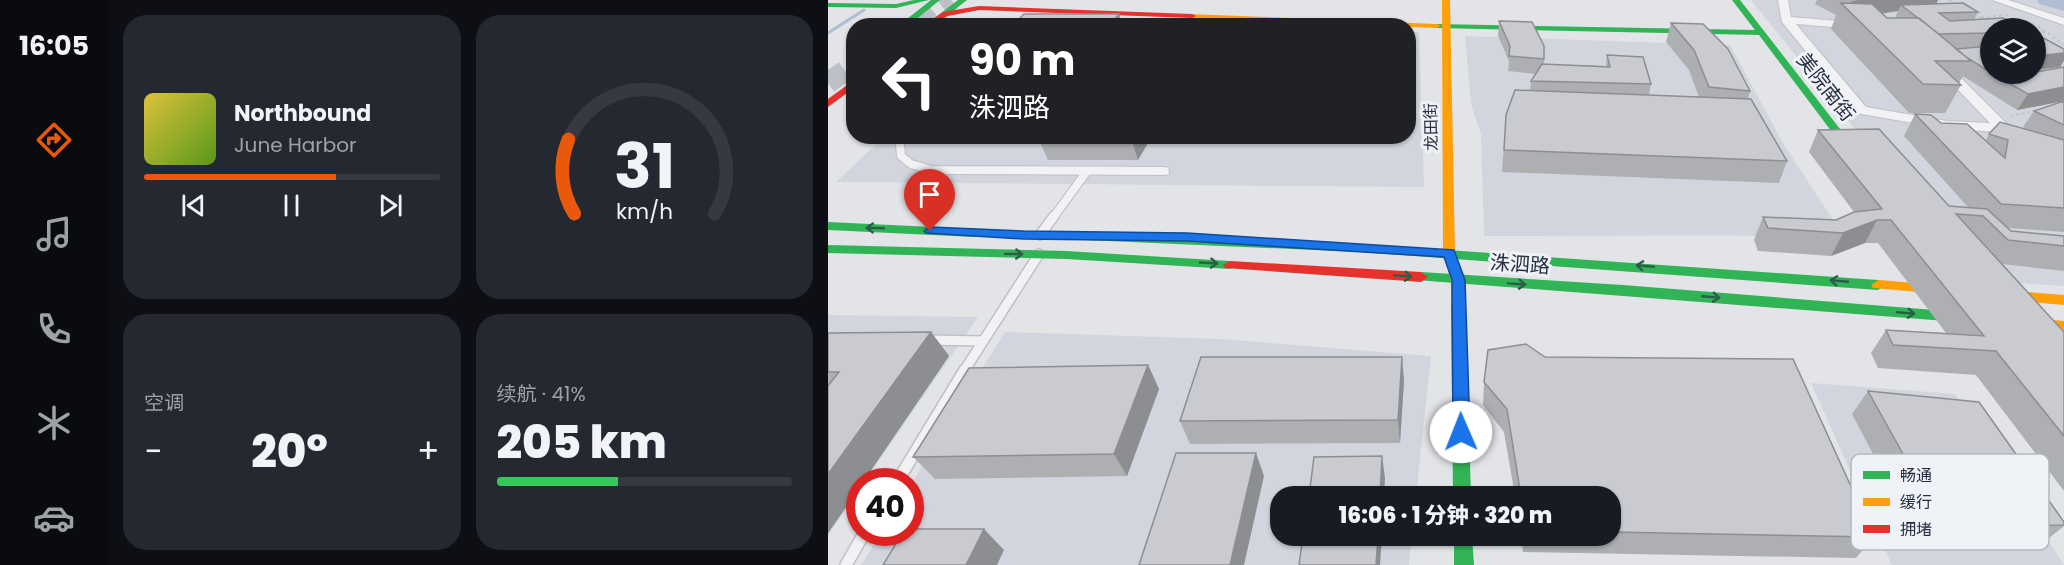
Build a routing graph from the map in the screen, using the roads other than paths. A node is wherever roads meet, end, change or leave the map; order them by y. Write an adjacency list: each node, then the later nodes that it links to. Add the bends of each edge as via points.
1 (925, 0): 11 (main road)
2 (936, 0): 14 (main road)
3 (963, 0): 15 (main road)
4 (1117, 0): 12 (main road)
5 (1446, 0): 21 (main road, 龙田街)
6 (1736, 0): 23 (main road, 美院南街)
7 (1783, 0): 18 (street)
8 (1997, 0): 19 (street)
9 (973, 4): 12 (main road); 16 (main road)
10 (828, 5): 11 (main road)
11 (896, 6): 13 (main road, via 906,9)
12 (1105, 13): 17 (main road)
13 (905, 18)
14 (912, 18)
15 (939, 18)
16 (940, 18)
17 (1237, 18)
18 (1786, 20): 22 (street); 27 (street, via 1861,110 1947,125)
19 (2064, 22)
20 (1416, 25): 21 (main road)
21 (1447, 26): 23 (main road); 38 (main road, 龙田街)
22 (1866, 26)
23 (1760, 33): 30 (main road, 美院南街)
24 (1926, 54): 27 (street)
25 (846, 89): 26 (main road)
26 (828, 104)
27 (1998, 123): 29 (street)
28 (900, 144): 31 (lane, via 900,154 913,167 931,170)
29 (2064, 157)
30 (1862, 165)
31 (1087, 171): 32 (lane); 36 (lane)
32 (1165, 171)
33 (828, 226): 34 (main road, one-way to 33)
34 (988, 233)
35 (1024, 235): 36 (main road, 洙泗路)
36 (1040, 235): 38 (main road, 洙泗路, via 1187,237)
37 (828, 249): 39 (main road, 洙泗路, one-way to 39)
38 (1449, 253): 41 (main road, 龙田街); 42 (main road, 洙泗路, one-way to 38)
39 (1039, 254): 41 (main road, 洙泗路, one-way to 41); 47 (lane)
40 (1948, 276): 42 (main road)
41 (1458, 280): 44 (main road, 洙泗路, one-way to 44); 49 (main road, 龙田街)
42 (1961, 291): 43 (main road, 洙泗路); 44 (main road)
43 (2064, 300)
44 (1990, 321): 45 (main road, 洙泗路)
45 (2064, 326)
46 (911, 340): 47 (lane)
47 (983, 341): 48 (lane)
48 (906, 468)
49 (1462, 486)
50 (858, 546): 52 (lane)
51 (1463, 546): 53 (main road)
52 (846, 565)
53 (1464, 565)

